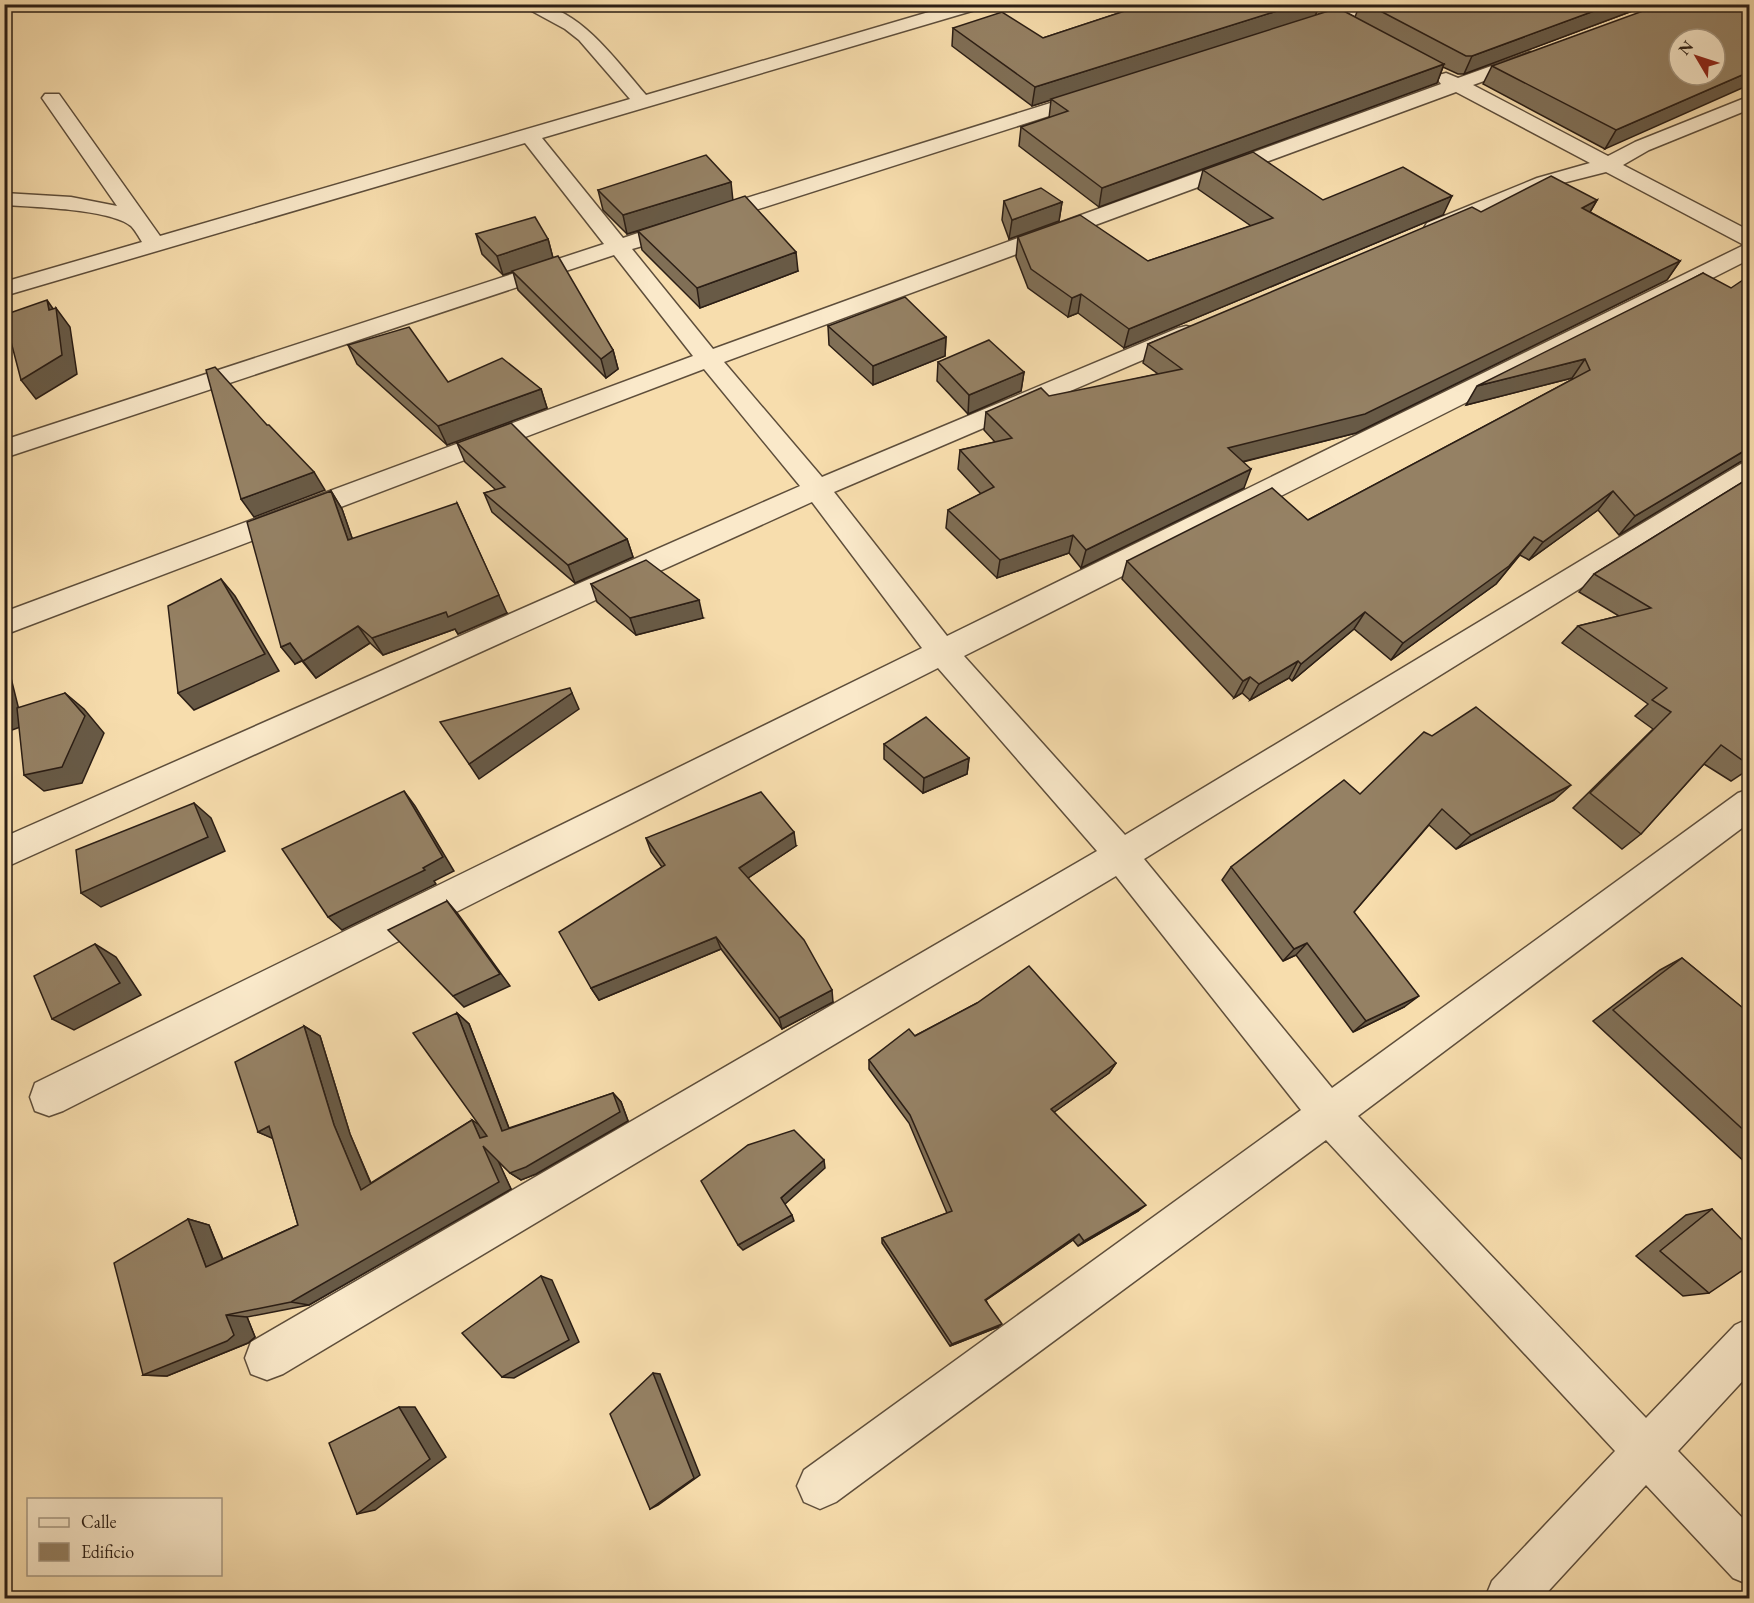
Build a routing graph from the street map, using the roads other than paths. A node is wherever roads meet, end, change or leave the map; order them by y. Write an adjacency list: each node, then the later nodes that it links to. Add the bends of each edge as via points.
1 (527, 4): 13 (street, via 585,36)
2 (976, 4): 13 (street)
3 (1310, 4): 5 (street)
4 (1377, 4): 5 (street)
5 (1336, 19): 6 (street); 7 (street)
6 (1356, 30)
7 (1290, 33)
8 (1545, 52): 10 (street)
9 (1427, 68): 10 (street)
10 (1457, 85): 16 (street); 28 (street)
11 (1108, 91): 19 (street)
12 (52, 98): 18 (street)
13 (642, 102): 15 (street)
14 (1749, 102): 16 (street, via 1642,146)
15 (530, 136): 23 (street); 24 (street)
16 (1607, 165): 21 (street, via 1544,182); 22 (street)
17 (4, 199): 18 (street, via 71,202)
18 (138, 221): 23 (street)
19 (686, 225)
20 (663, 232): 24 (street)
21 (1412, 238)
22 (1749, 240)
23 (155, 244): 26 (street)
24 (618, 247): 28 (street); 29 (street)
25 (1749, 250): 33 (street)
26 (4, 289)
27 (1214, 321): 31 (street)
28 (708, 359): 31 (street); 32 (street)
29 (4, 449)
30 (1749, 470): 36 (street)
31 (817, 489): 33 (street); 35 (street)
32 (4, 624)
33 (942, 652): 36 (street); 37 (street)
34 (1749, 802): 38 (street)
35 (4, 853)
36 (1121, 855): 38 (street); 40 (street)
37 (49, 1097)
38 (1329, 1114): 41 (street); 42 (street)
39 (1749, 1340): 41 (street)
40 (267, 1359)
41 (1646, 1449): 43 (street); 44 (street)
42 (820, 1486)
43 (1749, 1561)
44 (1509, 1599)

